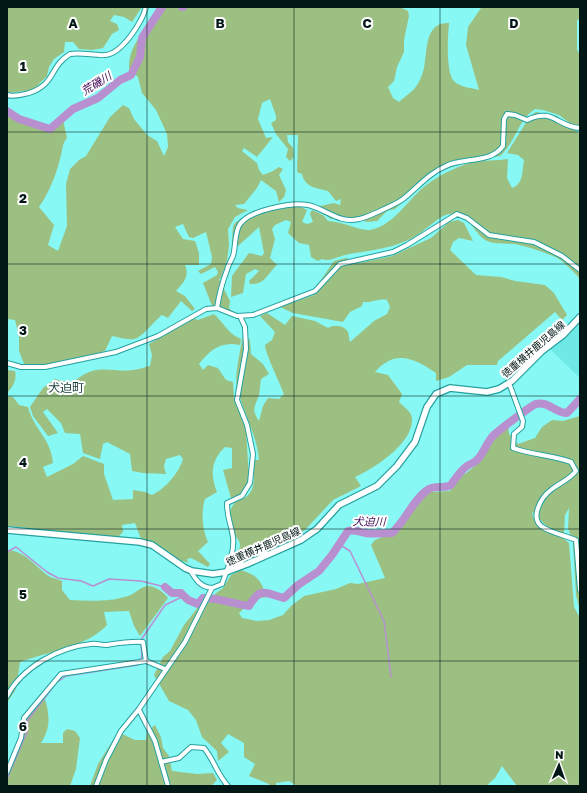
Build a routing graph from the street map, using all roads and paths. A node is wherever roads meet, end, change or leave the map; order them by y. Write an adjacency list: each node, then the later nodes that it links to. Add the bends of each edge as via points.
1 (146, 7): 2 (street, via 136,27 115,51 104,55 70,54 60,62 41,89 22,95)
2 (7, 95)
3 (580, 128): 5 (street, via 571,127 547,115 537,115 527,120 507,114 504,118 503,146 494,155 447,165 402,200 359,220 342,220 308,205 296,204 250,216 237,230 233,257 220,290)
4 (580, 270): 6 (street, via 562,256 534,242 488,235 458,214 398,250 340,264 315,291 253,315)
5 (217, 308): 6 (street); 8 (street, via 206,309 158,336 116,352 45,367 21,367)
6 (240, 316): 12 (street, via 245,327 246,349 237,400 247,425 253,454 250,483 242,496 227,503 227,517 233,538)
7 (580, 317): 9 (main road, 徳重横井鹿児島線)
8 (7, 363)
9 (509, 383): 12 (main road, 徳重横井鹿児島線, via 491,392 450,388 436,394 427,407 418,436 410,451 377,486 344,501 310,535); 14 (street, via 523,420 522,427 514,434 513,448 561,458 571,462 576,471 569,479 551,490 538,505 536,512 543,528 576,540)
10 (7, 530): 11 (main road, 徳重横井鹿児島線, via 146,543)
11 (190, 570): 12 (main road, 徳重横井鹿児島線, via 203,573); 13 (street, via 203,587)
12 (226, 572): 13 (street, via 222,584)
13 (212, 588): 16 (street, via 185,642)
14 (580, 590)
15 (146, 662): 16 (street); 17 (street, via 143,642 91,644 73,648 52,656 22,675); 20 (street, via 61,674 24,718 21,738)
16 (166, 669): 18 (street)
17 (7, 696)
18 (139, 710): 19 (street, via 155,741); 21 (street, via 121,731)
19 (161, 762): 22 (street); 23 (street, via 178,758 191,748 204,748 218,775)
20 (7, 772)
21 (96, 786)
22 (168, 786)
23 (228, 786)

